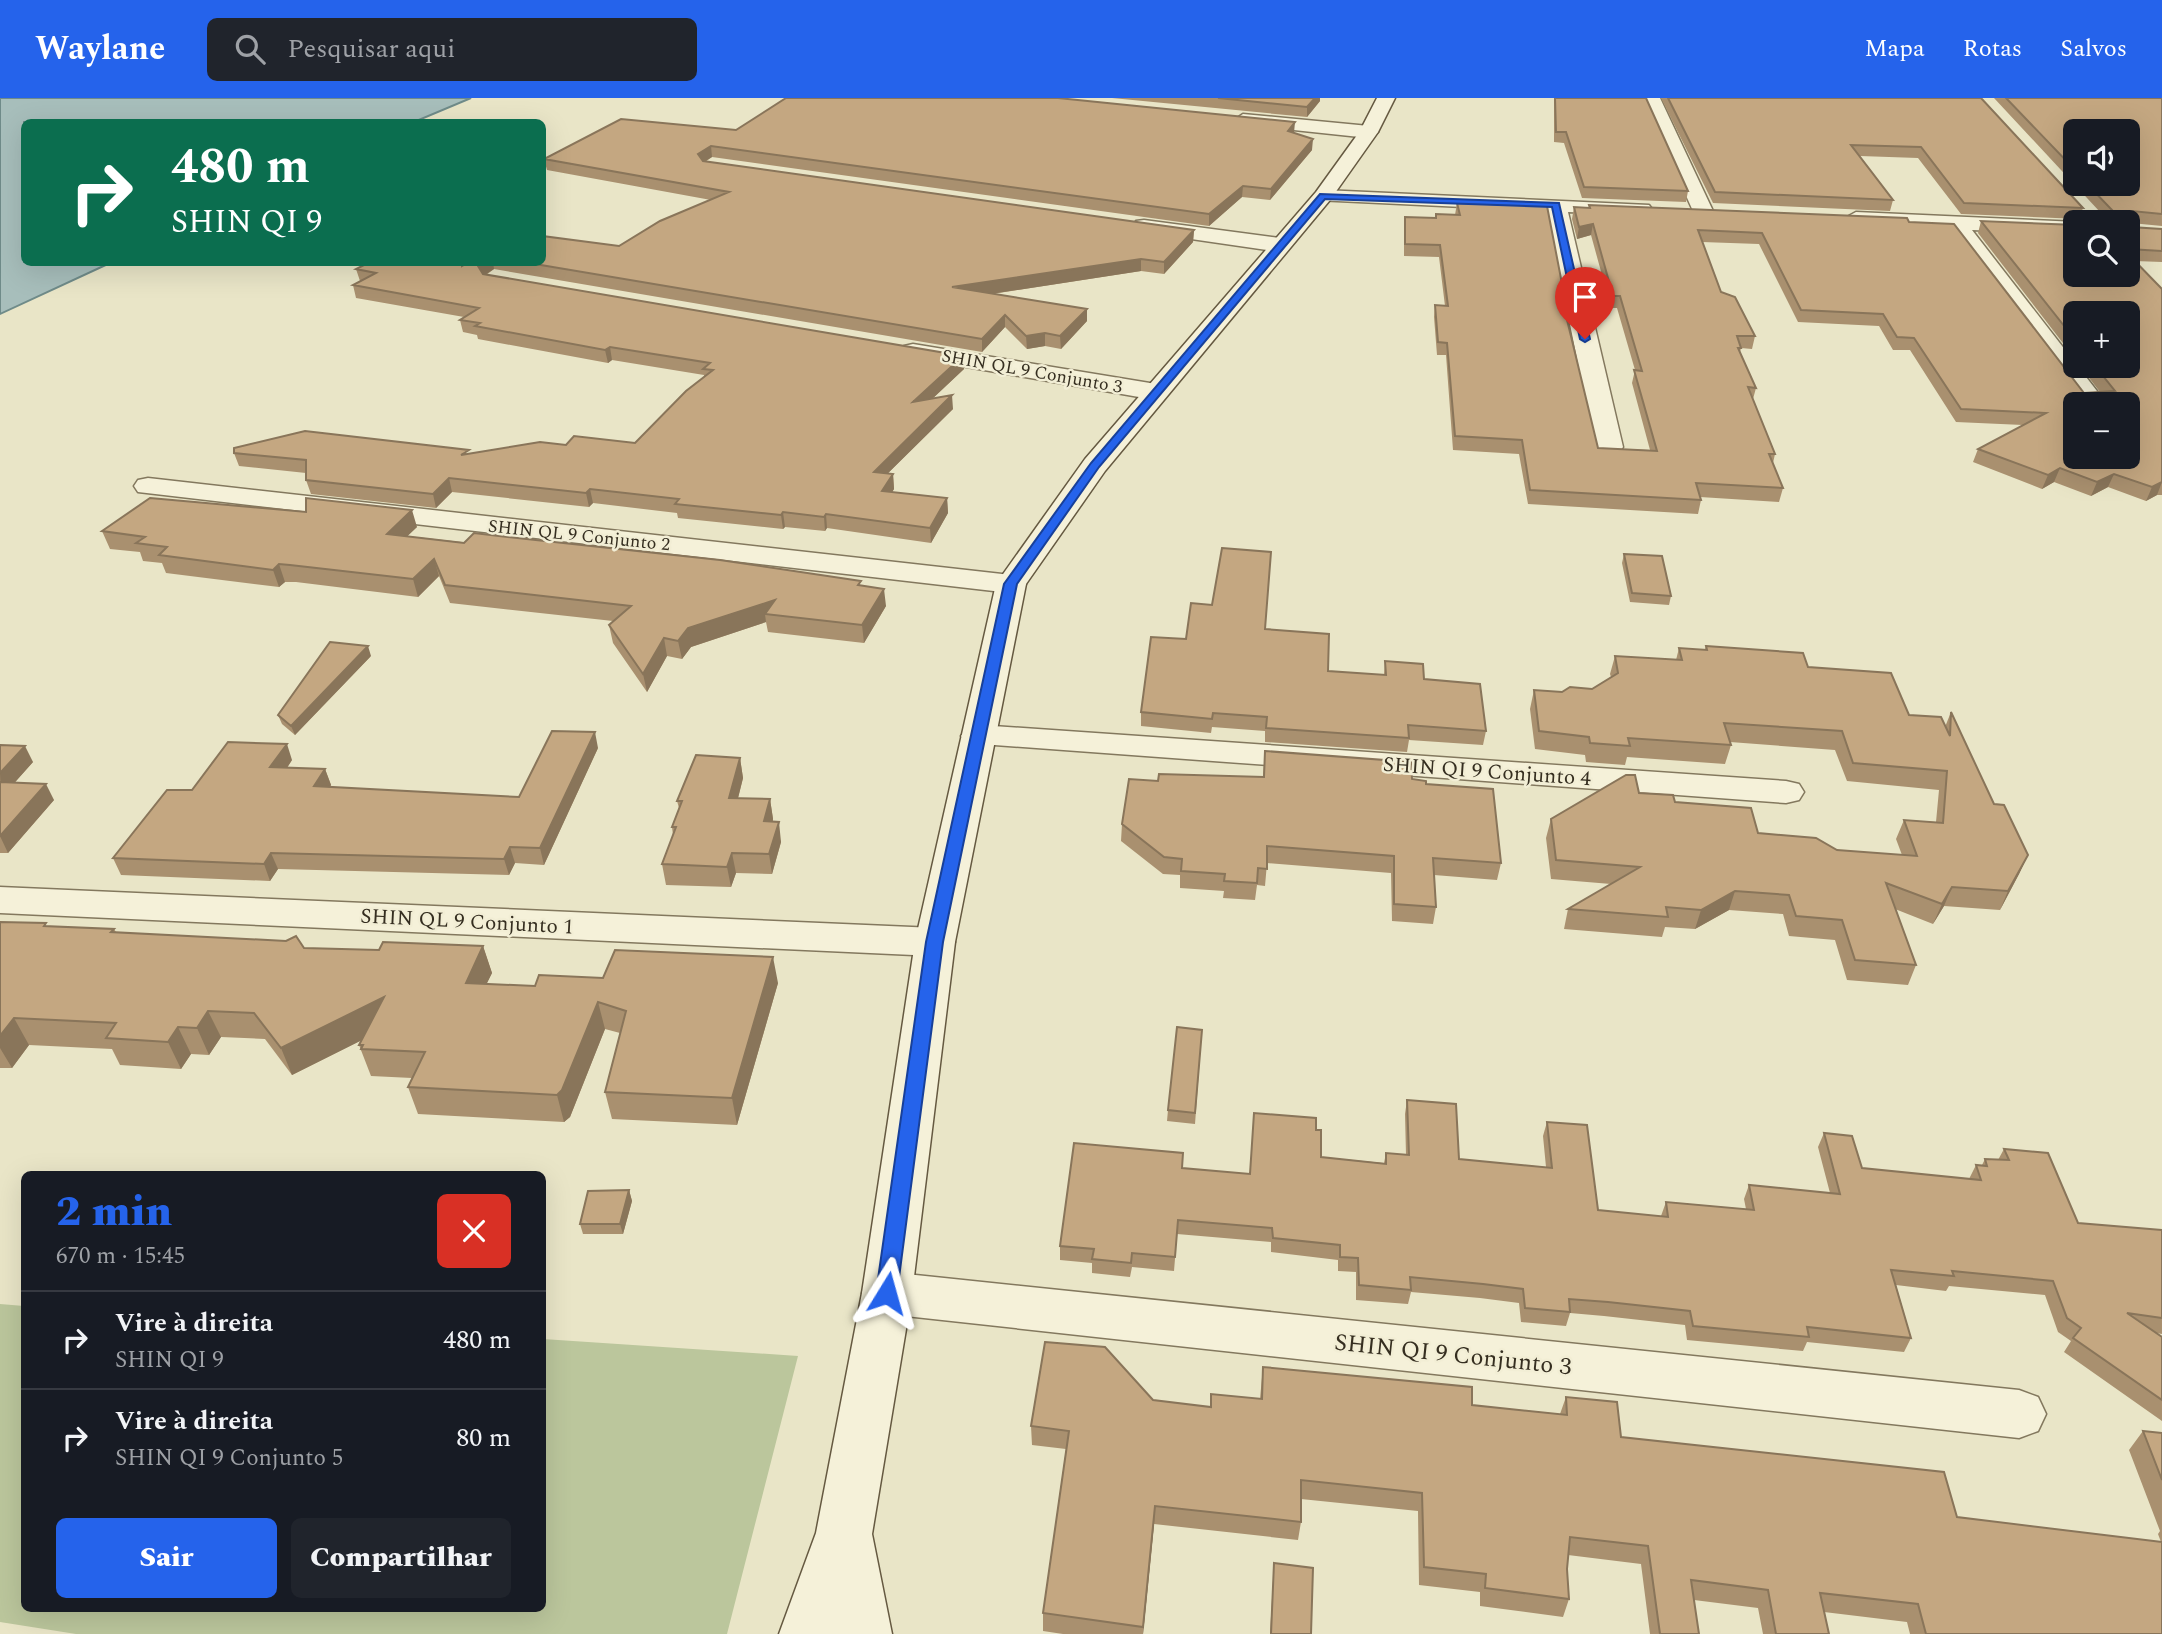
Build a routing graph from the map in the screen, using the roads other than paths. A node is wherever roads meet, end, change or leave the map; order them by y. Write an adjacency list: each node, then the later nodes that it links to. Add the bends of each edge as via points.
1 (1386, 98): 4 (street)
2 (1651, 98): 6 (street, via 1710,211)
3 (1220, 117): 4 (street)
4 (1369, 132): 5 (street)
5 (1323, 196): 6 (street); 11 (street)
6 (1556, 205): 15 (street)
7 (1829, 217): 9 (street)
8 (2063, 221): 9 (street)
9 (1955, 222): 14 (street)
10 (1130, 224): 11 (street)
11 (1280, 245): 13 (street)
12 (887, 346): 13 (street, SHIN QL 9 Conjunto 3)
13 (1156, 392): 17 (street, via 1095,465)
14 (2085, 392)
15 (1609, 447)
16 (148, 486): 17 (street, SHIN QL 9 Conjunto 2)
17 (1011, 584): 18 (street)
18 (979, 736): 19 (street, SHIN QI 9 Conjunto 4); 21 (street)
19 (1786, 792)
20 (0, 900): 21 (street, SHIN QL 9 Conjunto 1)
21 (935, 942): 22 (street)
22 (887, 1293): 23 (street, SHIN QI 9 Conjunto 3); 24 (street)
23 (2020, 1414)
24 (844, 1533): 25 (street); 26 (street)
25 (809, 1634)
26 (862, 1634)

